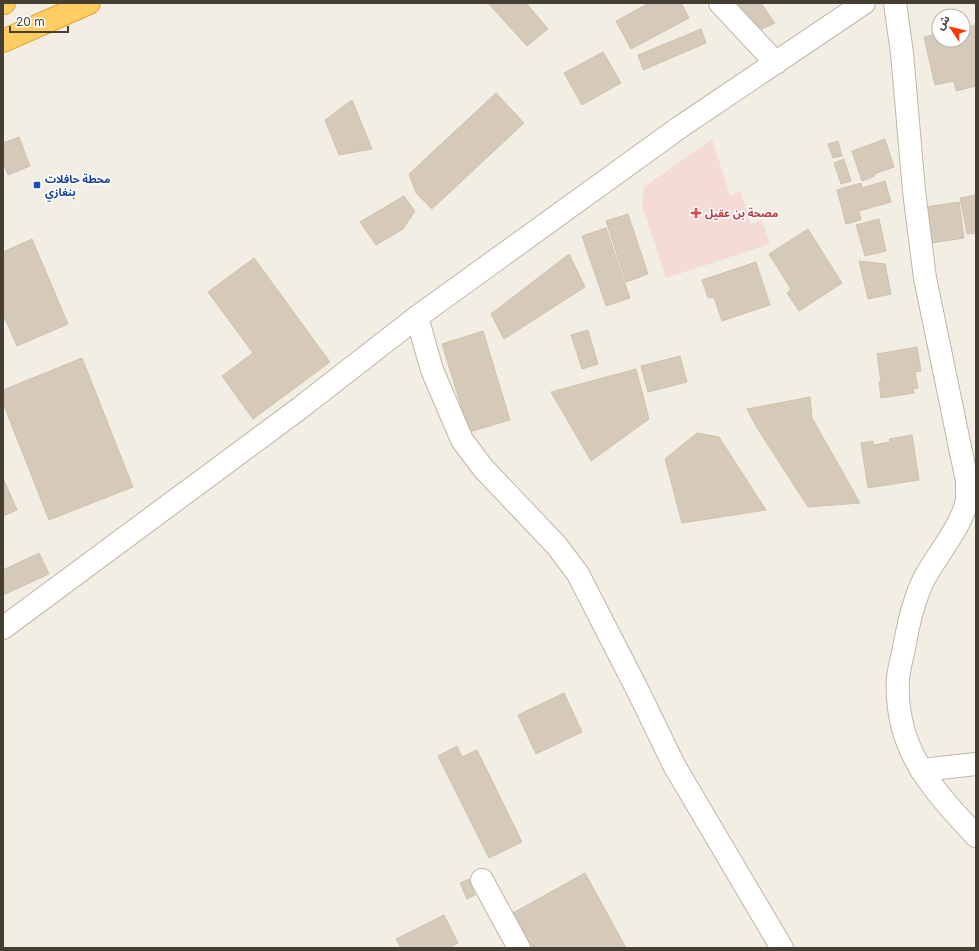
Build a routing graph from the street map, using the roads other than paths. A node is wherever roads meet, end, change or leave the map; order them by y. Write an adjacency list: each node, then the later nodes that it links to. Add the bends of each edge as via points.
1 (89, 3): 5 (highway)
2 (720, 3): 6 (street)
3 (864, 3): 6 (street)
4 (895, 3): 10 (street, via 925,278 967,481 967,499 962,515 924,579 913,605 898,678 900,723 909,749)
5 (3, 41)
6 (776, 63): 7 (street, via 680,127)
7 (417, 317): 8 (street, via 300,408); 14 (street, via 432,370 462,440 483,468 557,546 578,574 675,767)
8 (3, 628)
9 (976, 764): 10 (street)
10 (921, 770): 11 (street, via 945,803)
11 (976, 836)
12 (482, 880): 13 (street)
13 (519, 948)
14 (782, 948)

